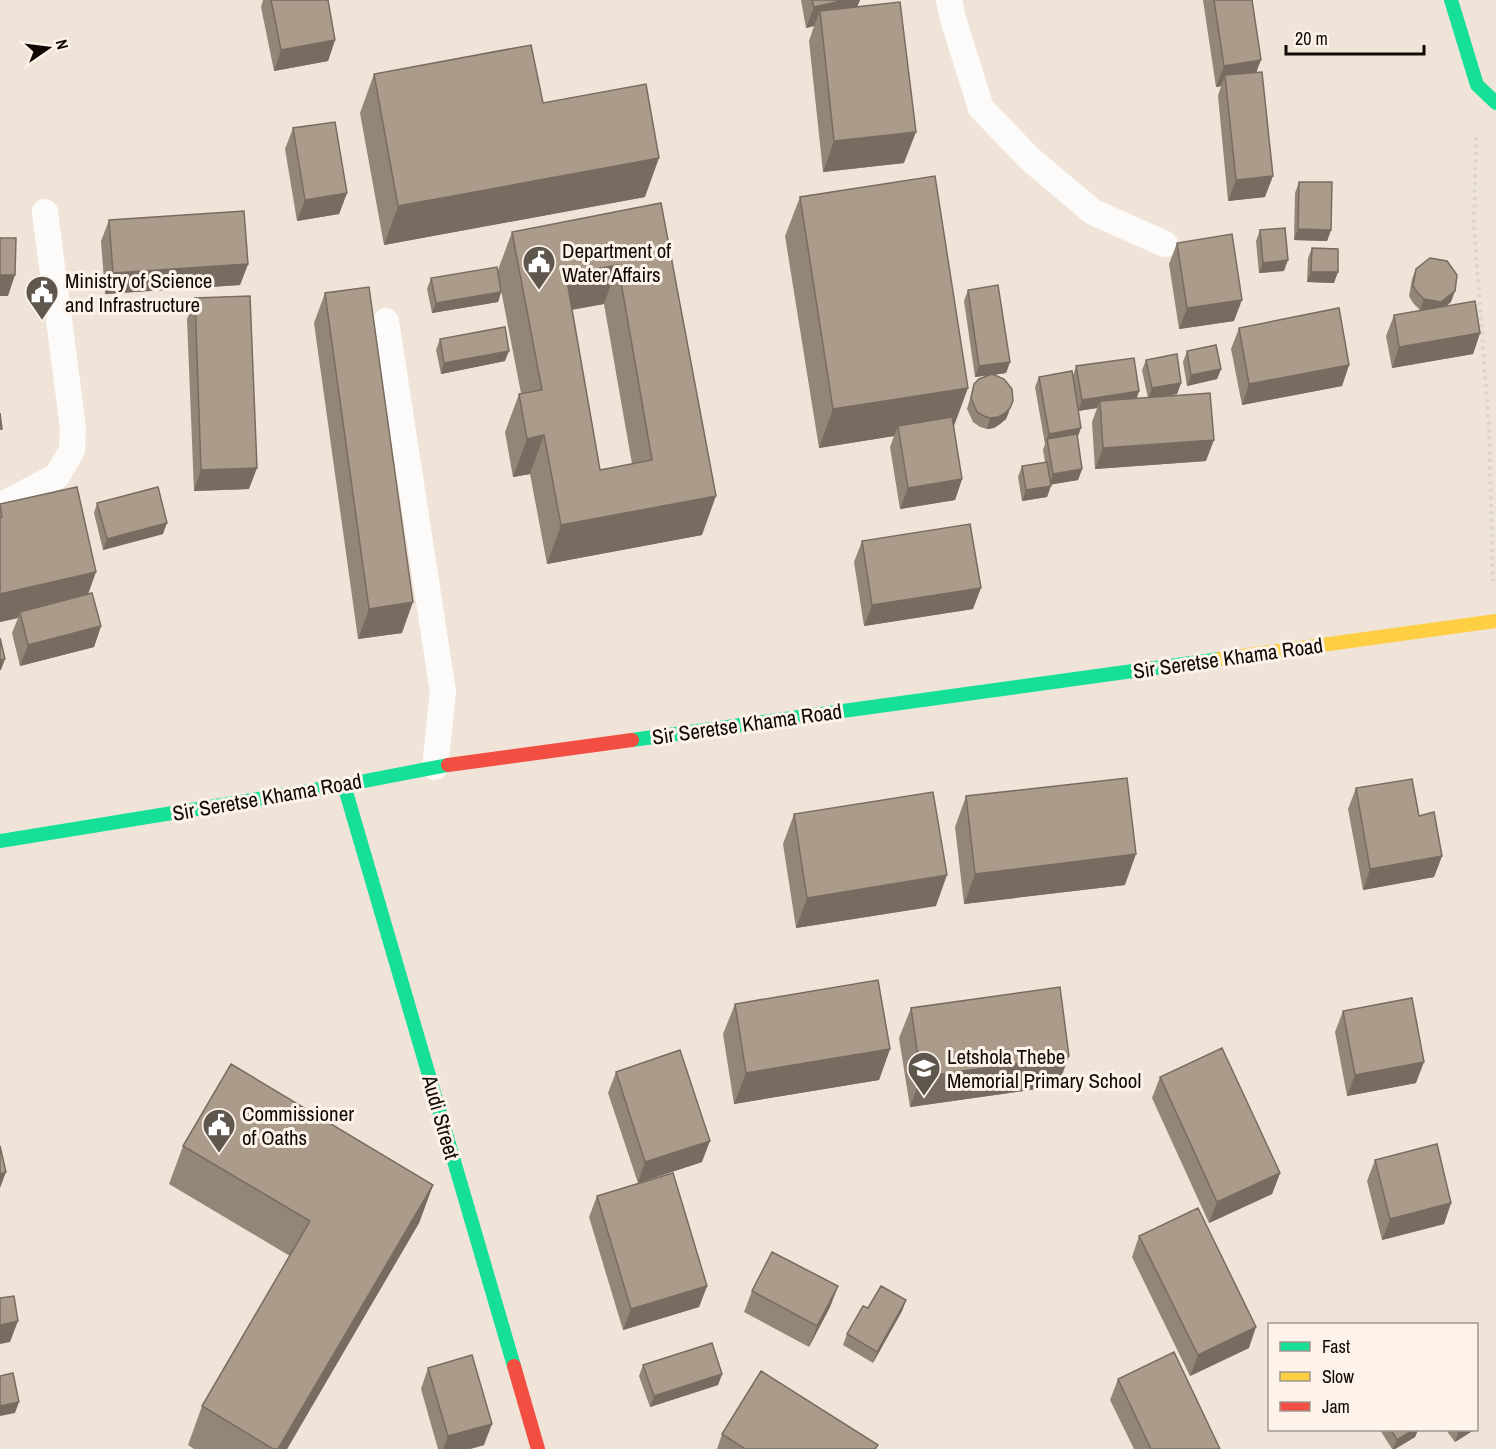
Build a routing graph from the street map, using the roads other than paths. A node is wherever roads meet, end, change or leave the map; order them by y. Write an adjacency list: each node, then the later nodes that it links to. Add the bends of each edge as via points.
1 (950, 0): 5 (lane, via 981,108 1030,159 1093,212)
2 (1451, 0): 3 (main road, via 1477,85)
3 (1496, 103)
4 (45, 212): 7 (lane, via 73,428 72,450 57,476)
5 (1165, 244)
6 (386, 321): 9 (lane, via 443,692)
7 (0, 506)
8 (1495, 621): 9 (main road, Sir Seretse Khama Road)
9 (435, 767): 10 (main road, Sir Seretse Khama Road)
10 (344, 785): 11 (main road, Sir Seretse Khama Road); 12 (main road, Audi Street)
11 (0, 842)
12 (538, 1449)

